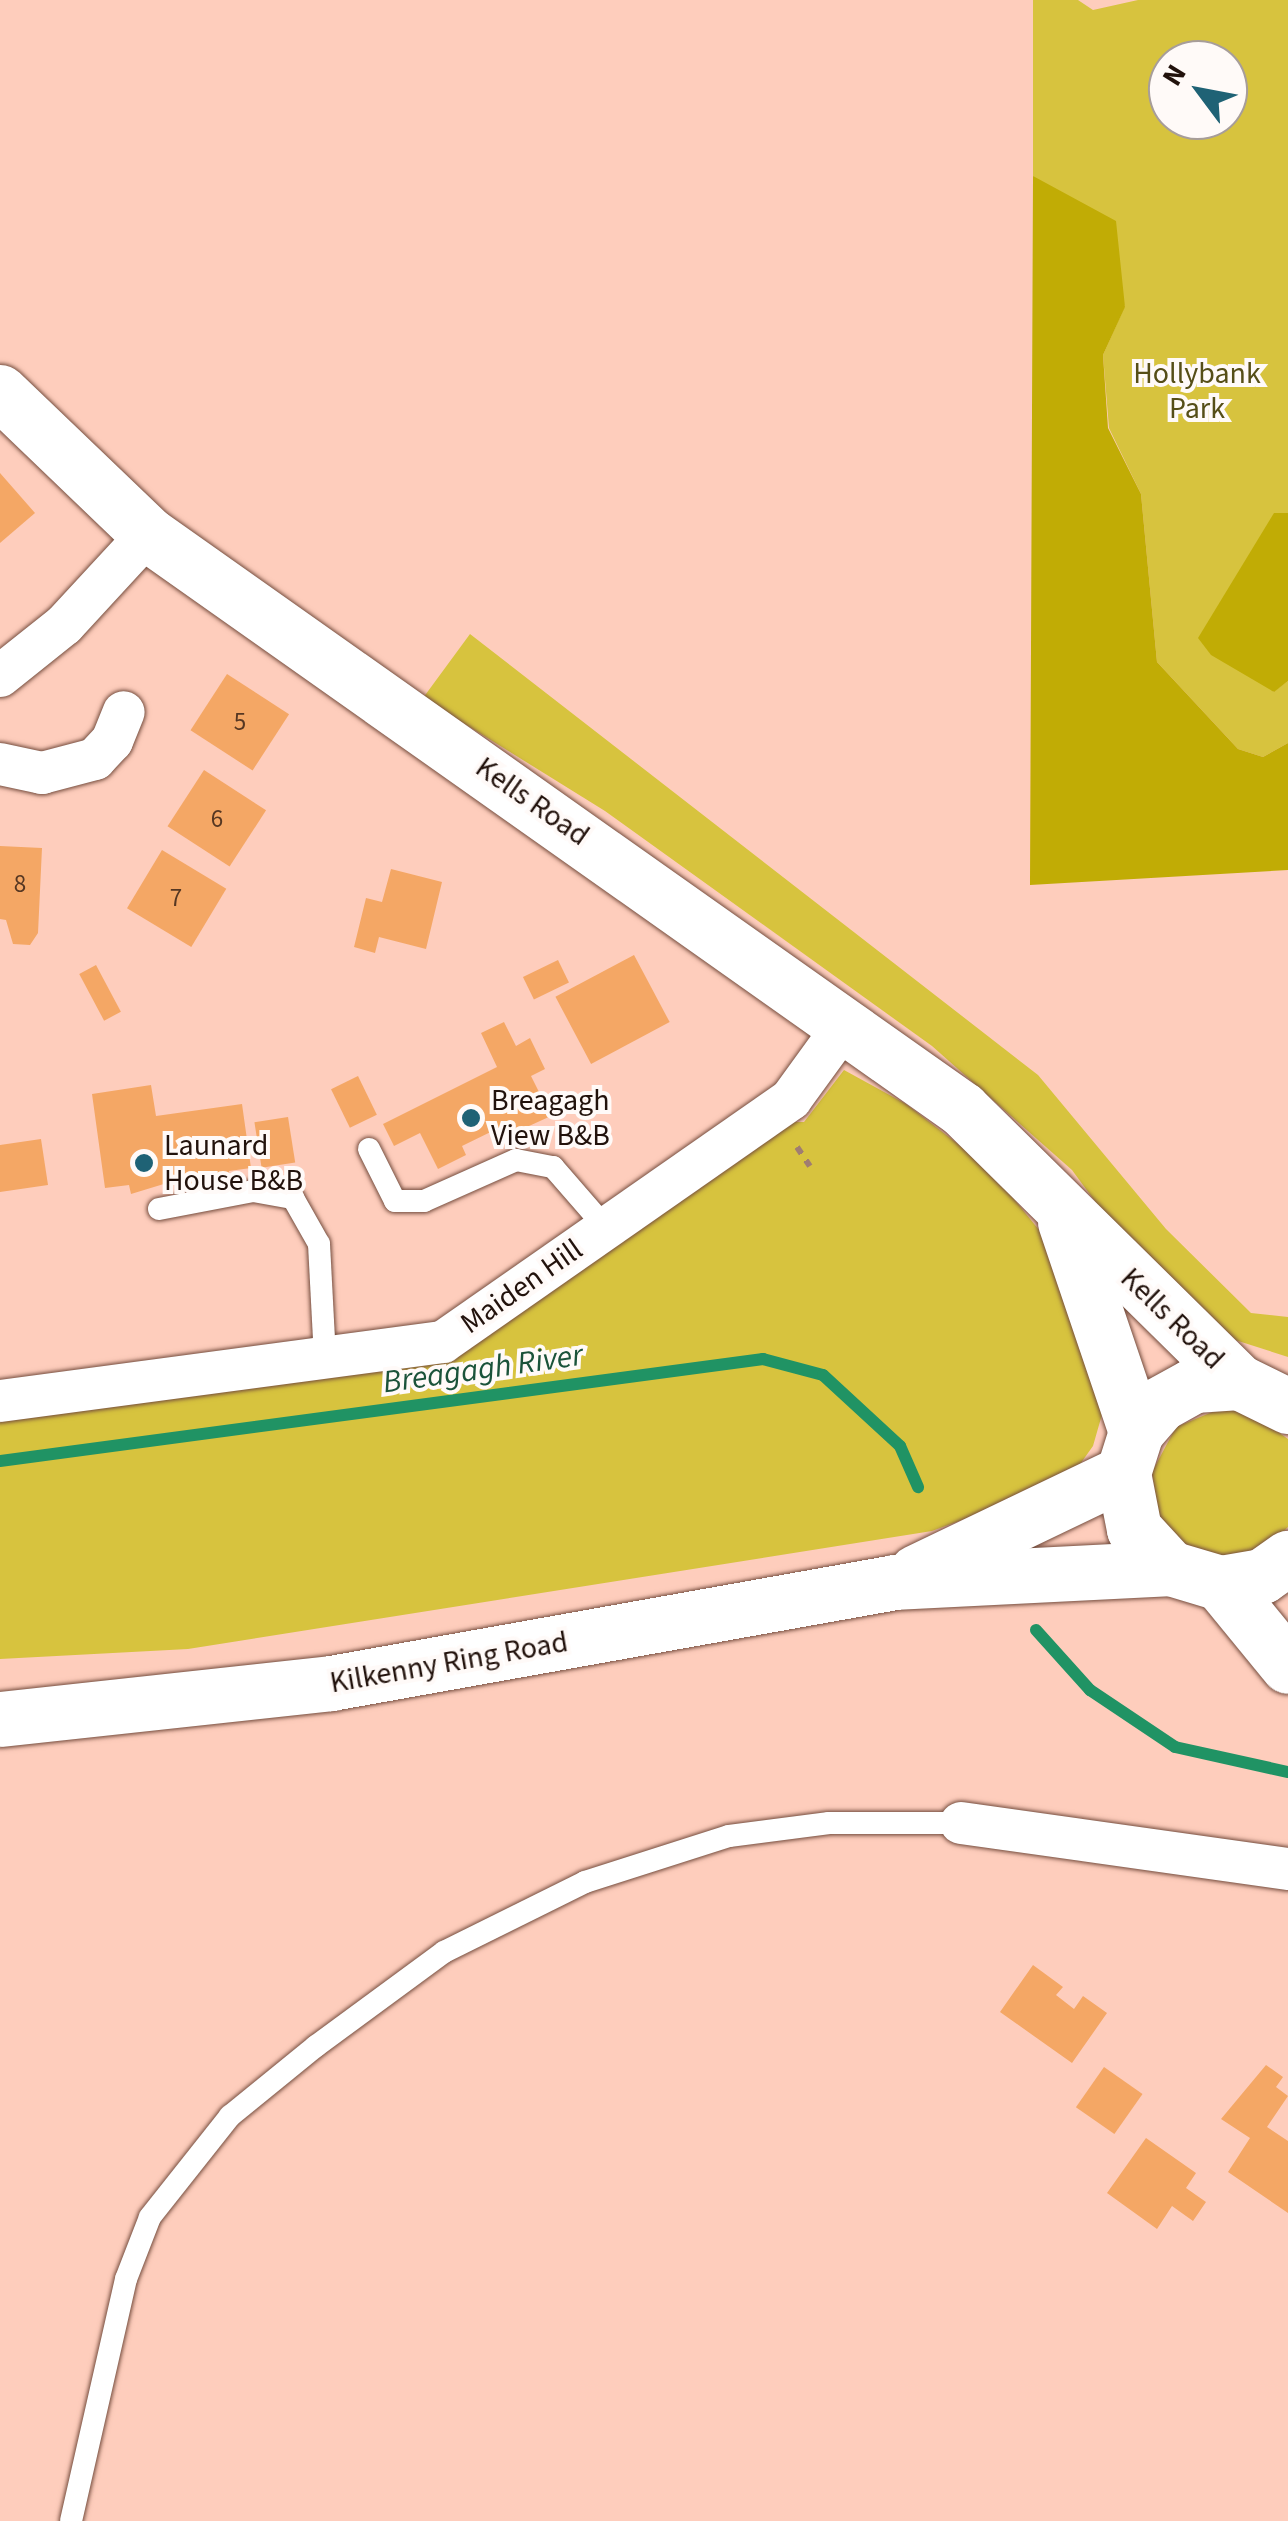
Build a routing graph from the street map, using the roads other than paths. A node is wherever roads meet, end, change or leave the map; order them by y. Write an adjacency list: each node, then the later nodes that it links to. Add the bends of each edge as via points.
1 (0, 392): 2 (main road, Kells Road)
2 (148, 534): 3 (street, via 64,626); 6 (main road, Kells Road)
3 (0, 676)
4 (124, 712): 5 (street, via 112,742 95,759 42,773)
5 (0, 764)
6 (847, 1022): 9 (main road, Kells Road, via 962,1109); 10 (street, Maiden Hill, via 791,1098)
7 (368, 1149): 10 (lane, via 395,1201 424,1201 516,1160 553,1167)
8 (159, 1209): 11 (lane, via 253,1191 294,1198 319,1244)
9 (1062, 1215): 12 (main road, Kells Road); 14 (main road, Kells Road)
10 (606, 1228): 11 (street, Maiden Hill, via 442,1342)
11 (325, 1358): 13 (street, Maiden Hill)
12 (1273, 1394): 14 (main road, Kilkenny Ring Road, via 1194,1385 1160,1404)
13 (0, 1402)
14 (1129, 1453): 16 (main road, Kells Road, via 1134,1528); 17 (main road, Kilkenny Ring Road)
15 (1288, 1558): 16 (main road, Kilkenny Ring Road, via 1262,1576)
16 (1195, 1576): 17 (main road, Kilkenny Ring Road); 18 (main road)
17 (895, 1582): 19 (main road, Kilkenny Ring Road, via 331,1684)
18 (1288, 1666)
19 (0, 1718)
20 (961, 1823): 21 (street); 22 (lane, via 829,1823 730,1836 585,1882 444,1952 316,2046 230,2116 150,2217 126,2278)
21 (1288, 1869)
22 (71, 2521)

